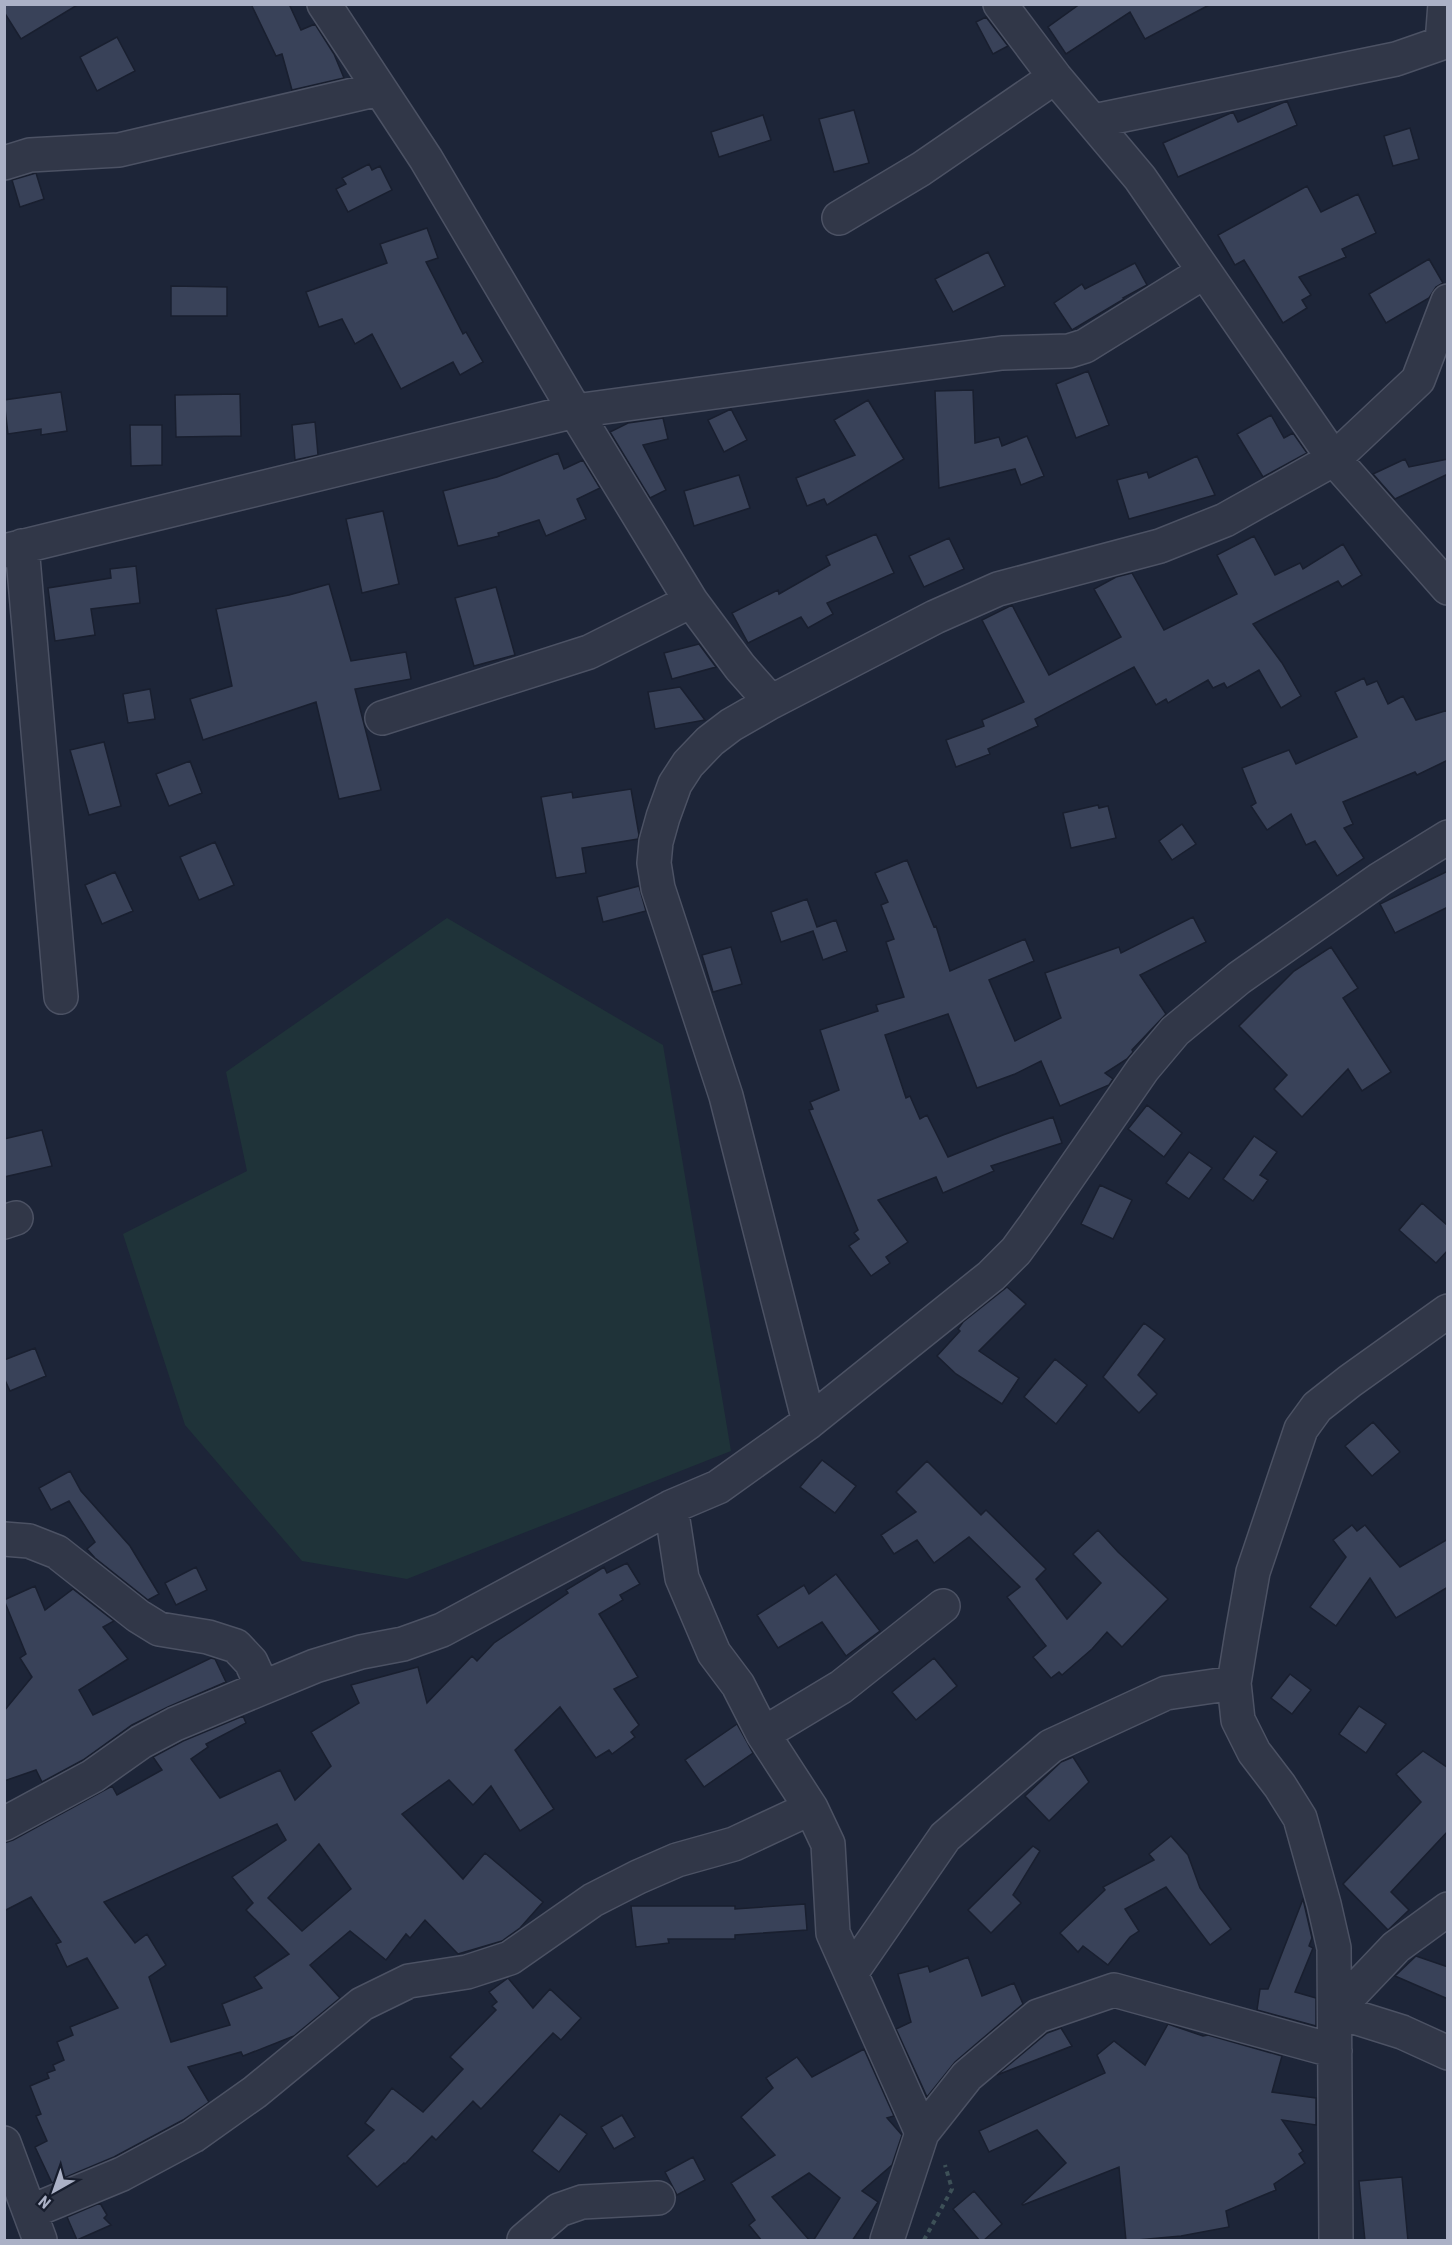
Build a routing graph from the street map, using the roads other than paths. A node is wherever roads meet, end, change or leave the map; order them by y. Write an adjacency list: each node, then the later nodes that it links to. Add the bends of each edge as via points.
1 (324, 4): 6 (street)
2 (999, 4): 5 (street)
3 (1445, 4): 4 (street)
4 (1445, 44): 7 (street, via 1396,59)
5 (1055, 77): 7 (street); 9 (street, via 921,169)
6 (379, 89): 8 (street, via 119,150 30,155); 13 (street, via 426,159)
7 (1094, 121): 10 (street, via 1140,178)
8 (4, 163)
9 (839, 218)
10 (1204, 272): 13 (street, via 1084,346 1069,351 1002,353); 14 (street)
11 (1448, 302): 12 (street)
12 (1438, 355): 14 (street, via 1418,380)
13 (575, 411): 15 (street); 17 (street)
14 (1334, 459): 16 (street); 18 (street, via 1225,520 1160,546 998,589 935,617)
15 (13, 548): 21 (street)
16 (1448, 588)
17 (691, 601): 18 (street); 19 (street, via 590,652)
18 (771, 702): 23 (street, via 731,725 688,764 675,784 663,817 654,864 658,888 726,1096)
19 (382, 718)
20 (1448, 837): 23 (street, via 1380,879 1239,978 1175,1031 1143,1069 1016,1251 991,1276)
21 (61, 997)
22 (1448, 1311): 27 (street, via 1317,1407 1301,1429 1253,1572)
23 (809, 1422): 24 (street, via 718,1488)
24 (671, 1507): 28 (street, via 442,1630 315,1666); 29 (street, via 682,1578 714,1653 738,1685)
25 (4, 1539): 28 (street, via 29,1541 57,1551 159,1629 236,1646 251,1662)
26 (943, 1606): 29 (street, via 841,1687)
27 (1234, 1683): 33 (street, via 1166,1693 1051,1746 945,1837); 34 (street, via 1238,1720 1254,1752 1300,1818 1334,1948)
28 (262, 1686): 31 (street, via 149,1737 93,1776)
29 (763, 1734): 30 (street)
30 (811, 1808): 33 (street, via 828,1844 833,1934); 40 (street, via 734,1844 677,1860 638,1877 593,1900 510,1958 467,1972 409,1982 362,2004 255,2092 193,2136)
31 (4, 1824)
32 (1448, 1910): 34 (street, via 1396,1947)
33 (851, 1973): 37 (street)
34 (1335, 2011): 35 (street); 36 (street, via 1402,2032)
35 (1335, 2052): 37 (street, via 1114,1990 1038,2016 966,2076); 43 (street)
36 (1448, 2053)
37 (922, 2133): 42 (street)
38 (4, 2143): 40 (street)
39 (658, 2198): 41 (street, via 582,2202 559,2210)
40 (35, 2226)
41 (524, 2241)
42 (887, 2241)
43 (1336, 2241)

